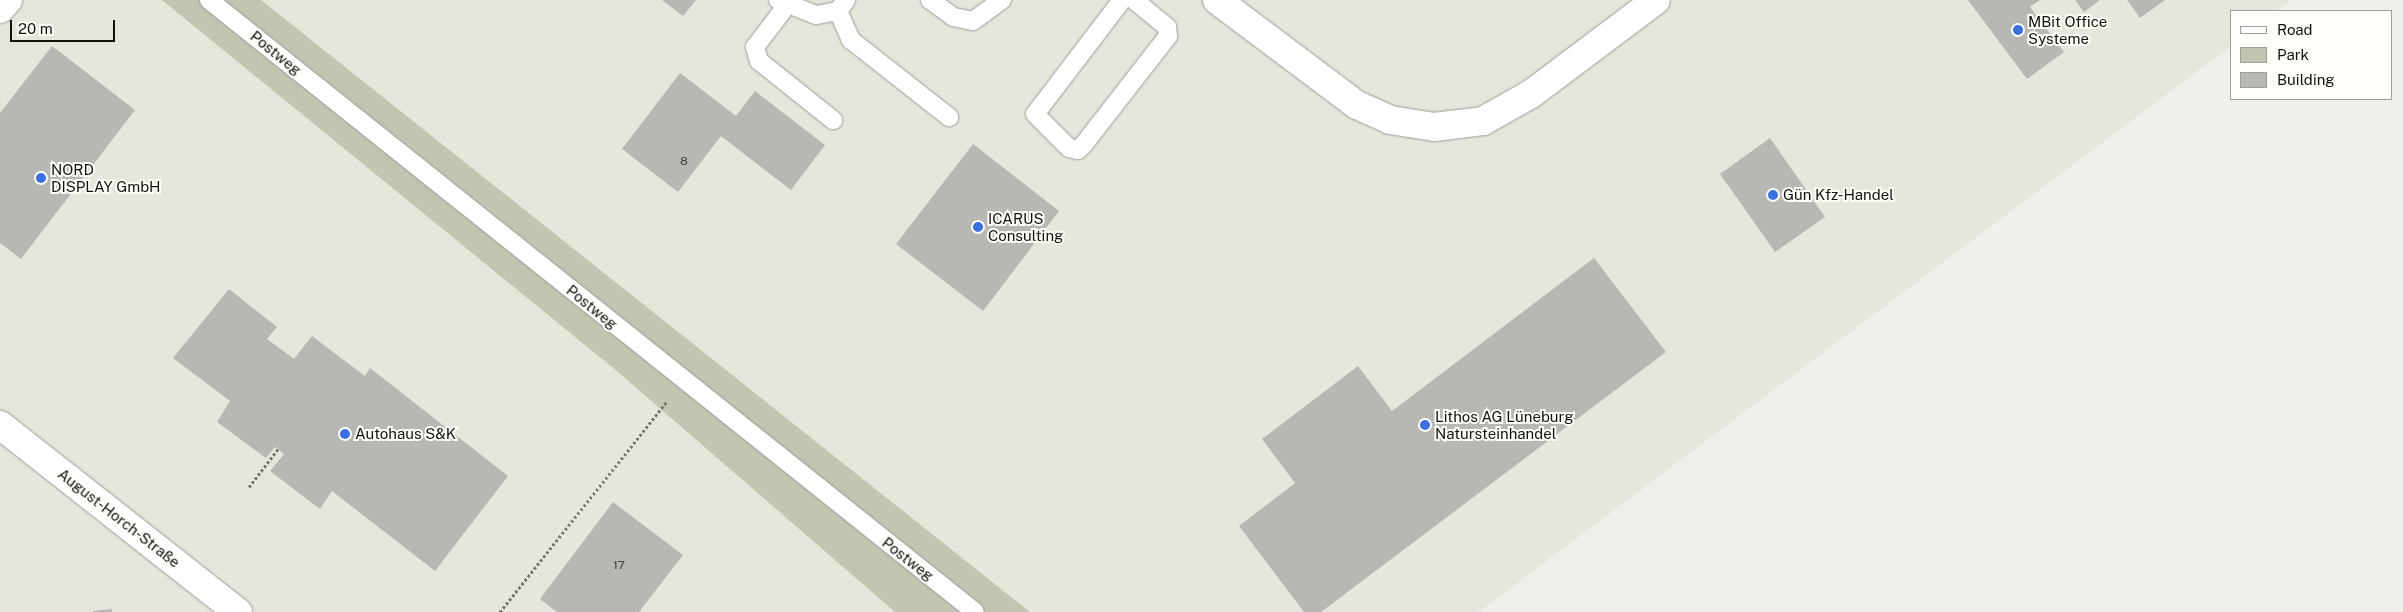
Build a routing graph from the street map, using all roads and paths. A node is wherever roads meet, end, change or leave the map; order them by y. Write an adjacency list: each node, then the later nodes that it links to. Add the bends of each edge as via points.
1 (8, 0): 11 (street)
2 (209, 0): 14 (lane, Postweg)
3 (930, 0): 4 (lane, via 953,17 973,21)
4 (1002, 0)
5 (1122, 0): 6 (lane, via 1035,114 1069,148 1078,150 1084,144 1168,36 1167,28)
6 (1134, 0)
7 (1217, 0): 8 (street, via 1357,105 1390,120 1434,128 1483,121 1531,94)
8 (1656, 0)
9 (782, 3): 10 (lane, via 816,14); 13 (lane, via 755,47 759,61)
10 (842, 5): 12 (lane, via 851,40)
11 (0, 9)
12 (949, 117)
13 (833, 120)
14 (683, 380): 19 (path); 20 (lane, Postweg)
15 (0, 425): 18 (street, August-Horch-Straße)
16 (278, 449): 17 (path)
17 (249, 487)
18 (238, 612)
19 (500, 612)
20 (975, 612)

